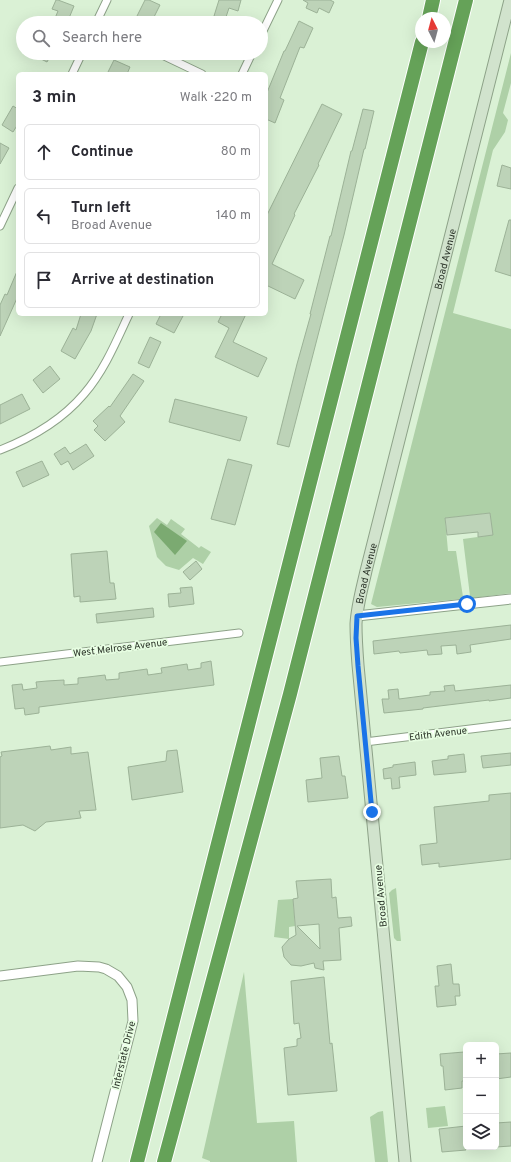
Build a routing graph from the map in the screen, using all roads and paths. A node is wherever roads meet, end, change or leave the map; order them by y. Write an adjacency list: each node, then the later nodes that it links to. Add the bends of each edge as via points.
1 (107, 0): 7 (street)
2 (278, 0): 8 (street)
3 (433, 0): 6 (highway)
4 (466, 0): 29 (highway, via 290,694)
5 (510, 0): 21 (main road, Broad Avenue, via 366,571)
6 (430, 12)
7 (99, 16)
8 (268, 21)
9 (420, 48): 28 (highway)
10 (79, 60): 13 (street)
11 (173, 60): 14 (street)
12 (249, 60): 15 (street)
13 (73, 72)
14 (198, 72)
15 (243, 72)
16 (16, 192): 17 (street)
17 (0, 226)
18 (128, 316): 19 (street, via 104,365 75,404 37,433)
19 (0, 450)
20 (511, 599): 21 (street)
21 (357, 616): 25 (main road, Broad Avenue, via 356,638)
22 (239, 633): 23 (street, West Melrose Avenue)
23 (0, 662)
24 (511, 724): 25 (street, Edith Avenue)
25 (365, 742): 30 (main road, Broad Avenue)
26 (0, 976): 27 (street, Interstate Drive, via 85,966 99,967 118,976 127,987 132,1000 133,1021)
27 (97, 1162)
28 (137, 1162)
29 (164, 1162)
30 (405, 1162)

